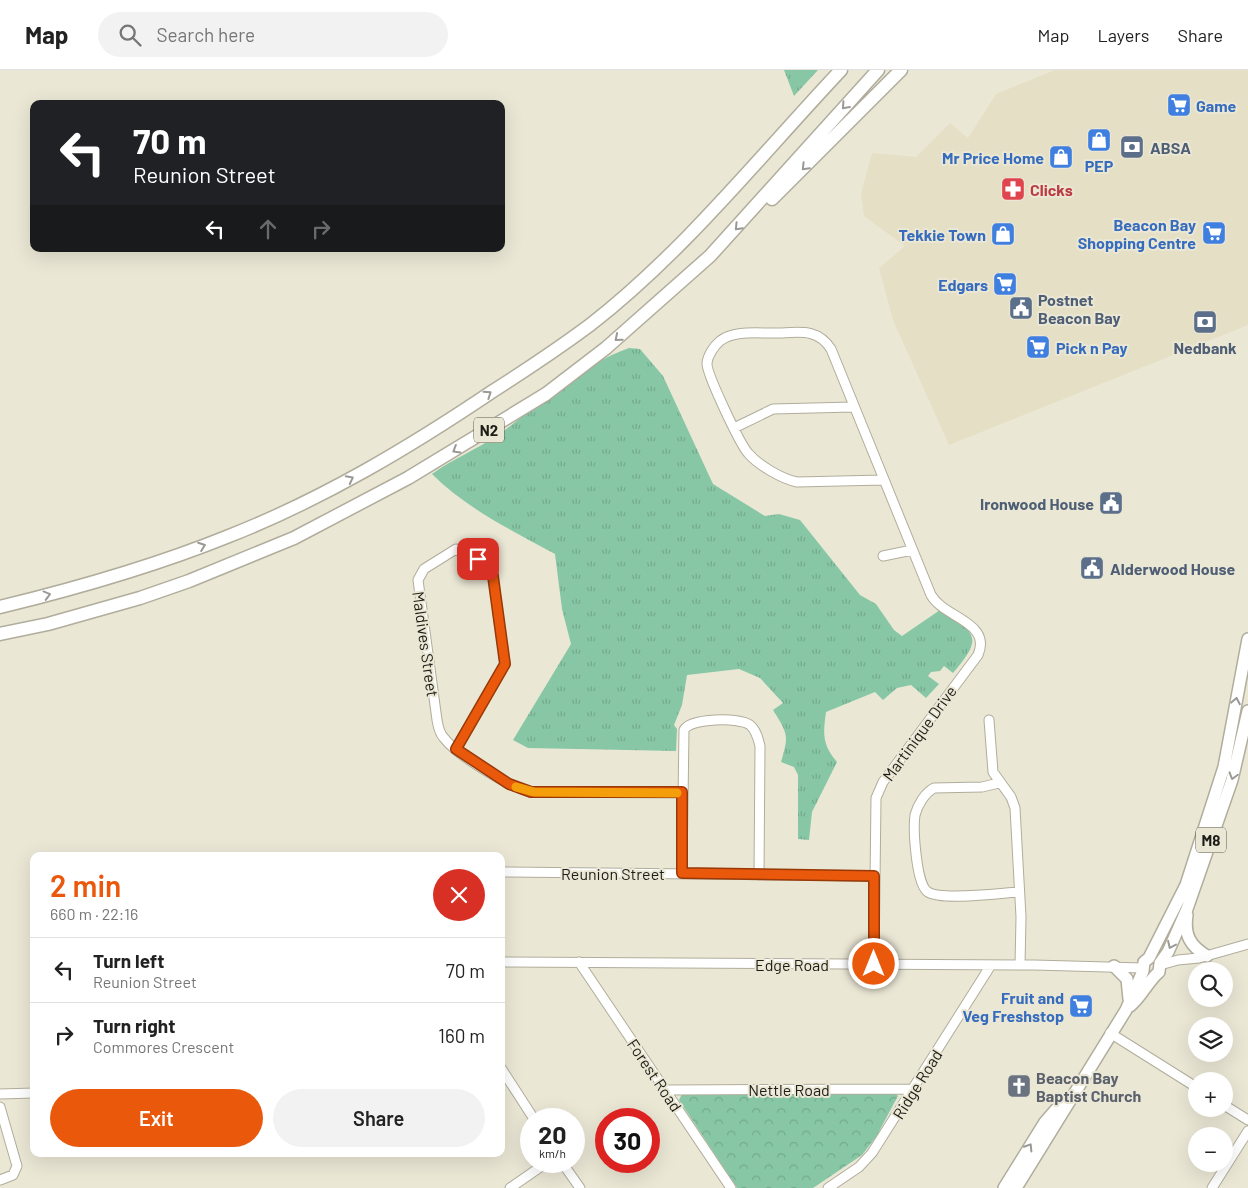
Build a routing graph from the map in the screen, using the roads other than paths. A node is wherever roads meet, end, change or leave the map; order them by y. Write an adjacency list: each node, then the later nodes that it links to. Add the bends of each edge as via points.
1 (841, 70): 10 (highway, N2, one-way to 1, via 128,572 231,536 371,468 455,417 591,324 731,190)
2 (878, 70): 4 (highway, N2, one-way to 4)
3 (901, 70): 4 (highway, one-way to 4, via 785,188)
4 (752, 212): 11 (highway, N2, one-way to 11, via 710,256 606,348 546,394 408,478 294,538 190,581 58,622)
5 (853, 407): 6 (street, via 773,409); 6 (street, Martinique Drive, via 831,349 819,335 733,335 721,340 707,364); 7 (street, Martinique Drive)
6 (734, 428): 7 (street, via 751,456 790,480)
7 (884, 480): 8 (street, Martinique Drive)
8 (912, 550): 9 (street); 21 (street, Martinique Drive, via 935,603 972,626 981,643 978,655 880,787 874,805)
9 (884, 556)
10 (0, 607)
11 (0, 634)
12 (1248, 639): 32 (main road, M8, one-way to 12, via 1186,885 1224,767)
13 (1248, 712): 23 (main road, M8, one-way to 23, via 1232,780)
14 (989, 720): 16 (street, via 992,766)
15 (456, 749): 15 (street, Maldives Street, via 443,738 439,728 418,580 424,569 456,549 492,569 505,664); 17 (street, Maldives Street, via 509,784 531,792)
16 (999, 783): 22 (street, via 1011,797 1015,808); 22 (street, via 929,791 915,818 918,874 923,888 936,895)
17 (682, 792): 19 (street); 20 (street, via 683,732 686,726 698,721 742,721 752,727 760,753)
18 (505, 872): 19 (street, Reunion Street)
19 (682, 873): 20 (street, Reunion Street)
20 (759, 875): 21 (street, Reunion Street)
21 (874, 876): 28 (street, Martinique Drive)
22 (1019, 892): 30 (street)
23 (1187, 909): 25 (main road, via 1189,942); 32 (main road, M8, one-way to 32, via 1168,952)
24 (1248, 944): 25 (street, Edge Road)
25 (1203, 957): 32 (street, Edge Road)
26 (505, 962): 27 (street, Edge Road)
27 (580, 962): 28 (street, Edge Road); 39 (street, Forest Road)
28 (874, 964): 29 (street, Edge Road)
29 (991, 965): 30 (street, Edge Road); 38 (street, Ridge Road)
30 (1020, 965): 31 (street, Edge Road)
31 (1114, 966): 32 (street, Edge Road); 33 (main road, via 1126,979)
32 (1152, 967): 33 (main road, M8, via 1146,988)
33 (1128, 1006): 34 (main road, M8)
34 (1110, 1033): 36 (street); 37 (main road, M8)
35 (505, 1074): 43 (street)
36 (1188, 1082)
37 (1076, 1088): 54 (main road, M8, one-way to 37, via 1045,1122); 55 (main road, M8)
38 (913, 1089): 39 (street, Nettle Road); 53 (street, Ridge Road, via 869,1158 860,1168)
39 (666, 1090): 52 (street, Forest Road)
40 (30, 1093): 41 (street)
41 (0, 1094)
42 (0, 1107): 49 (street, via 17,1166 13,1175)
43 (527, 1108)
44 (1233, 1111): 45 (street)
45 (1248, 1120)
46 (1248, 1131): 56 (street)
47 (532, 1173): 50 (street)
48 (569, 1173): 51 (street)
49 (0, 1180)
50 (510, 1188)
51 (580, 1188)
52 (731, 1188)
53 (828, 1188)
54 (1004, 1188)
55 (1016, 1188)
56 (1212, 1188)

